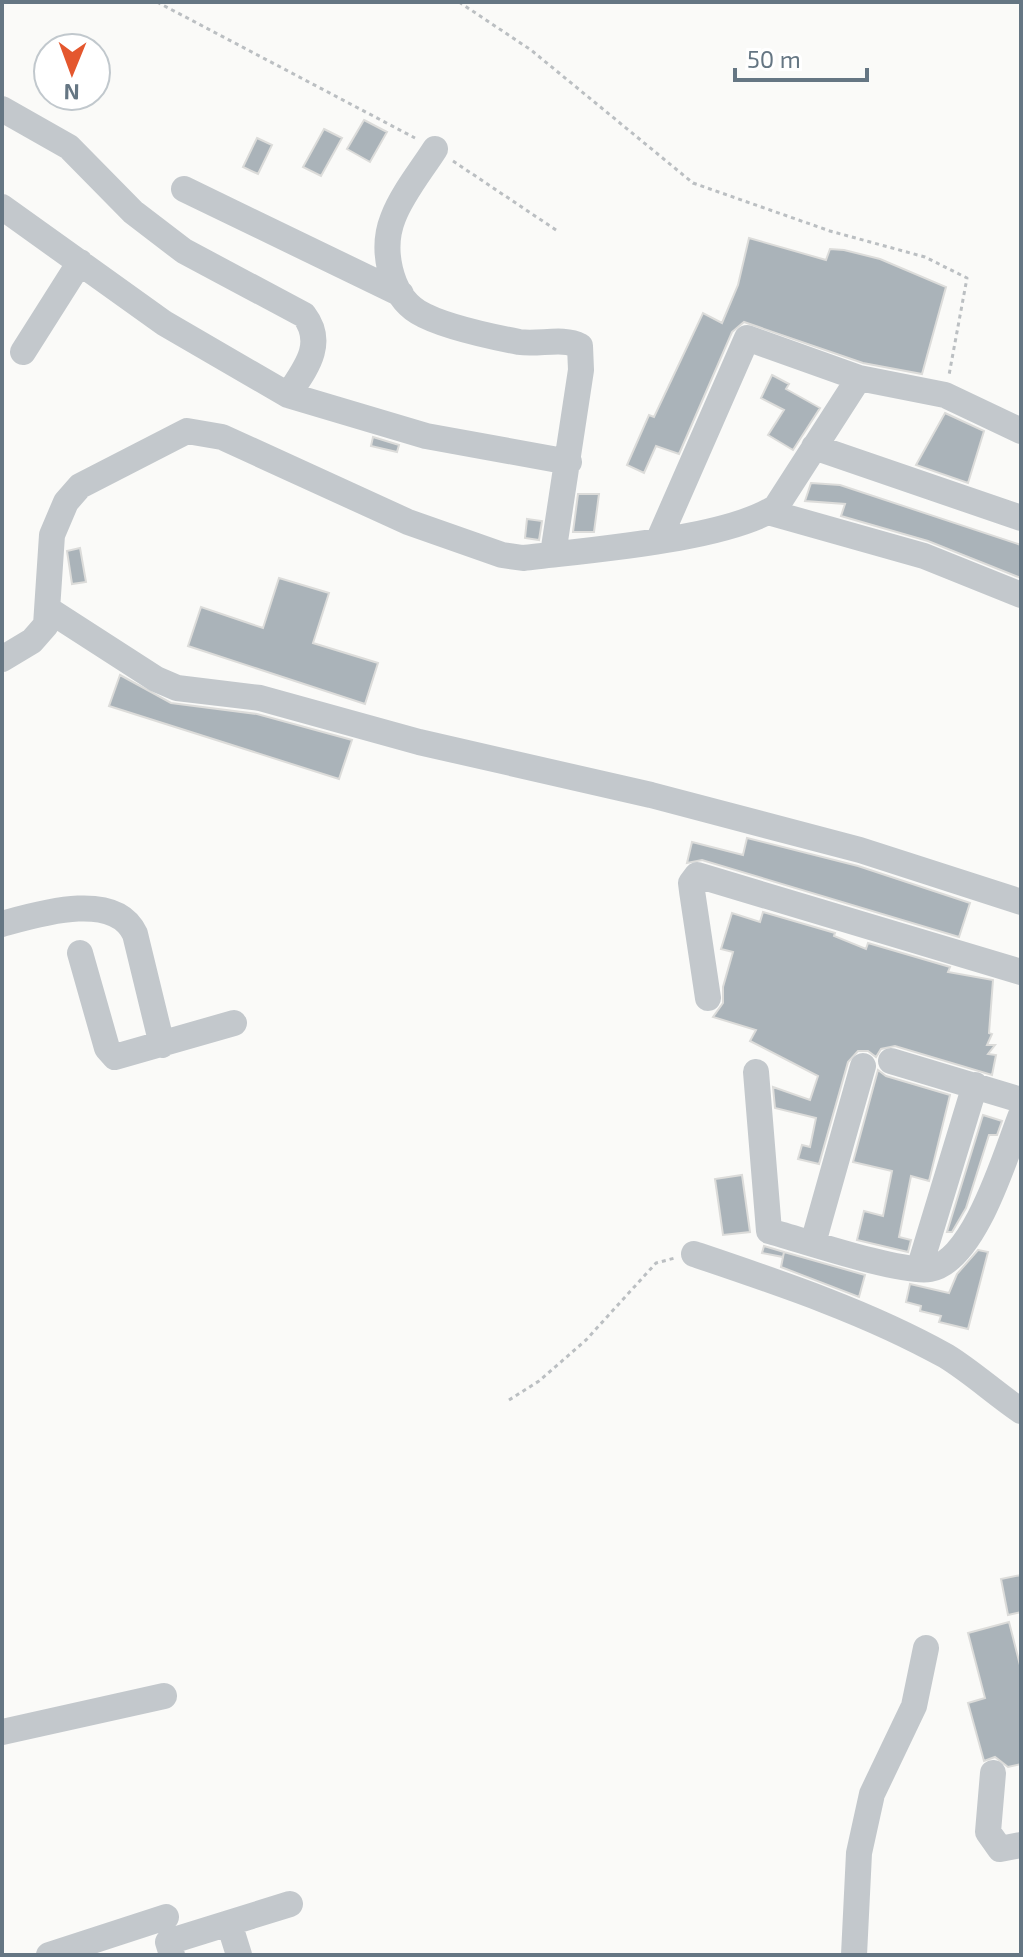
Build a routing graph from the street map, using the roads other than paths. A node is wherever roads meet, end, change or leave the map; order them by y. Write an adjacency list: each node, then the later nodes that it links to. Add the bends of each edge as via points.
1 (2, 109): 9 (street, via 69,147 133,212 184,251 304,315 315,343)
2 (435, 149): 6 (street, via 387,235 390,269)
3 (184, 189): 6 (street)
4 (2, 207): 5 (street)
5 (80, 262): 7 (street); 9 (street, via 164,323)
6 (401, 294): 12 (street, via 421,314 443,322 519,342 580,346)
7 (23, 352)
8 (849, 375): 10 (street, via 945,395); 11 (street, via 842,401); 15 (street, via 747,338)
9 (288, 395): 12 (street, via 426,436)
10 (1021, 431)
11 (814, 447): 13 (street); 14 (street)
12 (569, 462): 16 (street)
13 (768, 512): 15 (street, via 719,530); 17 (street, via 924,556)
14 (1021, 518)
15 (659, 539): 16 (street)
16 (553, 554): 18 (street, via 502,555 408,522 222,437 187,431 80,486 66,502 51,545)
17 (1021, 595)
18 (49, 610): 19 (street, via 40,634); 20 (street, via 177,688 260,698 419,742 651,795 860,850)
19 (2, 659)
20 (1021, 902)
21 (2, 924): 26 (street, via 79,910 108,912 127,921 135,934)
22 (80, 953): 26 (street, via 111,1054 121,1057)
23 (1021, 972): 24 (street, via 697,875 691,883)
24 (708, 998)
25 (234, 1023): 26 (street)
26 (162, 1045)
27 (891, 1061): 30 (street)
28 (863, 1066): 33 (street)
29 (756, 1072): 33 (street, via 769,1231)
30 (975, 1085): 31 (street); 35 (street)
31 (1021, 1100)
32 (1021, 1115): 35 (street, via 967,1239 940,1266)
33 (813, 1243): 35 (street)
34 (694, 1254): 36 (street, via 892,1328 949,1358)
35 (919, 1269)
36 (1021, 1411)
37 (926, 1648): 49 (street, via 914,1706 872,1794 859,1853)
38 (164, 1696): 39 (street)
39 (2, 1732)
40 (993, 1773): 41 (street, via 988,1832 1000,1849)
41 (1021, 1845)
42 (290, 1904): 44 (street)
43 (166, 1917): 45 (street)
44 (229, 1923): 47 (street, via 168,1942); 48 (street)
45 (99, 1947): 46 (street)
46 (49, 1955)
47 (172, 1955)
48 (239, 1955)
49 (854, 1955)

